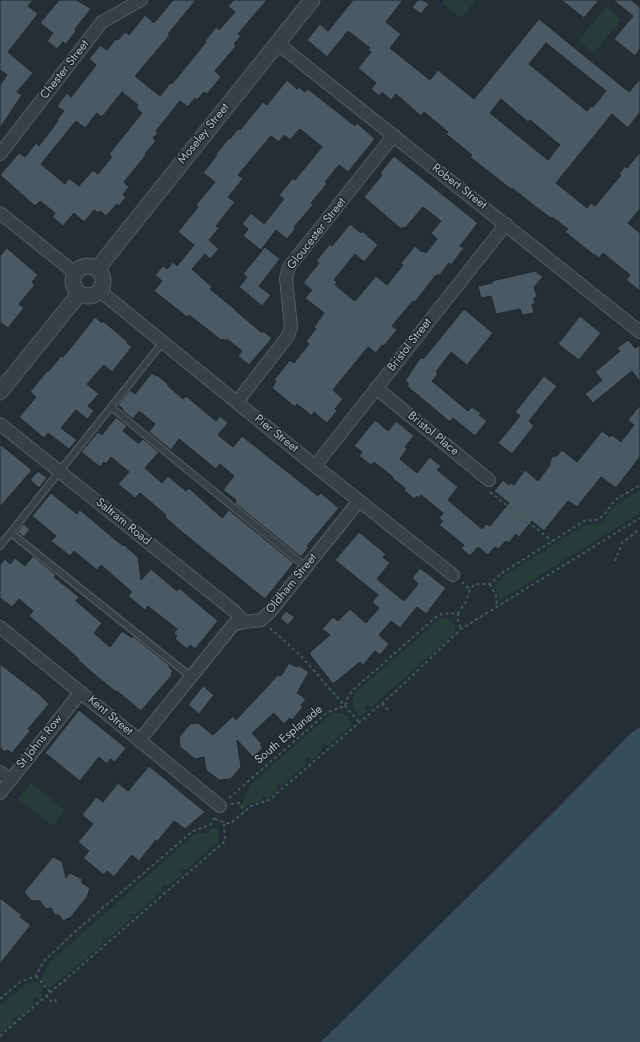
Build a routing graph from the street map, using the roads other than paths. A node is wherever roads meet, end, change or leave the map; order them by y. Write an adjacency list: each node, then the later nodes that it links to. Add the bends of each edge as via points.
1 (141, 0): 5 (street, Chester Street, via 102,22)
2 (312, 0): 3 (street, Moseley Street)
3 (277, 43): 4 (street, Robert Street); 8 (street, Moseley Street)
4 (394, 135): 7 (street, Robert Street); 16 (street, Gloucester Street, via 289,267 286,278 291,327 288,336)
5 (0, 154)
6 (0, 213): 9 (street)
7 (506, 224): 12 (street, Robert Street); 14 (street, Bristol Street)
8 (97, 269): 9 (street, via 93,266 83,267); 10 (street, via 103,277 103,287)
9 (75, 273): 11 (street, via 73,282)
10 (100, 291): 11 (street, via 92,296); 13 (street, Pier Street)
11 (79, 294): 15 (street)
12 (640, 332)
13 (163, 342): 16 (street, Pier Street); 17 (lane)
14 (376, 388): 19 (street, Bristol Street); 21 (street, Bristol Place)
15 (0, 392)
16 (237, 402): 19 (street, Pier Street)
17 (111, 407): 20 (lane); 25 (lane)
18 (0, 424): 20 (street, Saltram Road)
19 (315, 466): 22 (street, Pier Street)
20 (60, 472): 23 (lane); 27 (street, Saltram Road, via 234,611)
21 (489, 480)
22 (359, 501): 25 (street, Oldham Street); 26 (street, Pier Street)
23 (11, 533): 24 (lane); 29 (lane)
24 (0, 546)
25 (306, 567): 27 (street, Oldham Street, via 261,620)
26 (453, 575)
27 (244, 622): 29 (street, Oldham Street, via 233,625)
28 (0, 626): 30 (street, Kent Street)
29 (190, 676): 31 (street, Oldham Street)
30 (81, 692): 31 (street, Kent Street); 33 (street, St Johns Row)
31 (139, 741): 35 (street, Kent Street)
32 (0, 772): 33 (street)
33 (10, 780): 34 (street, St Johns Row)
34 (0, 793)
35 (220, 806)

